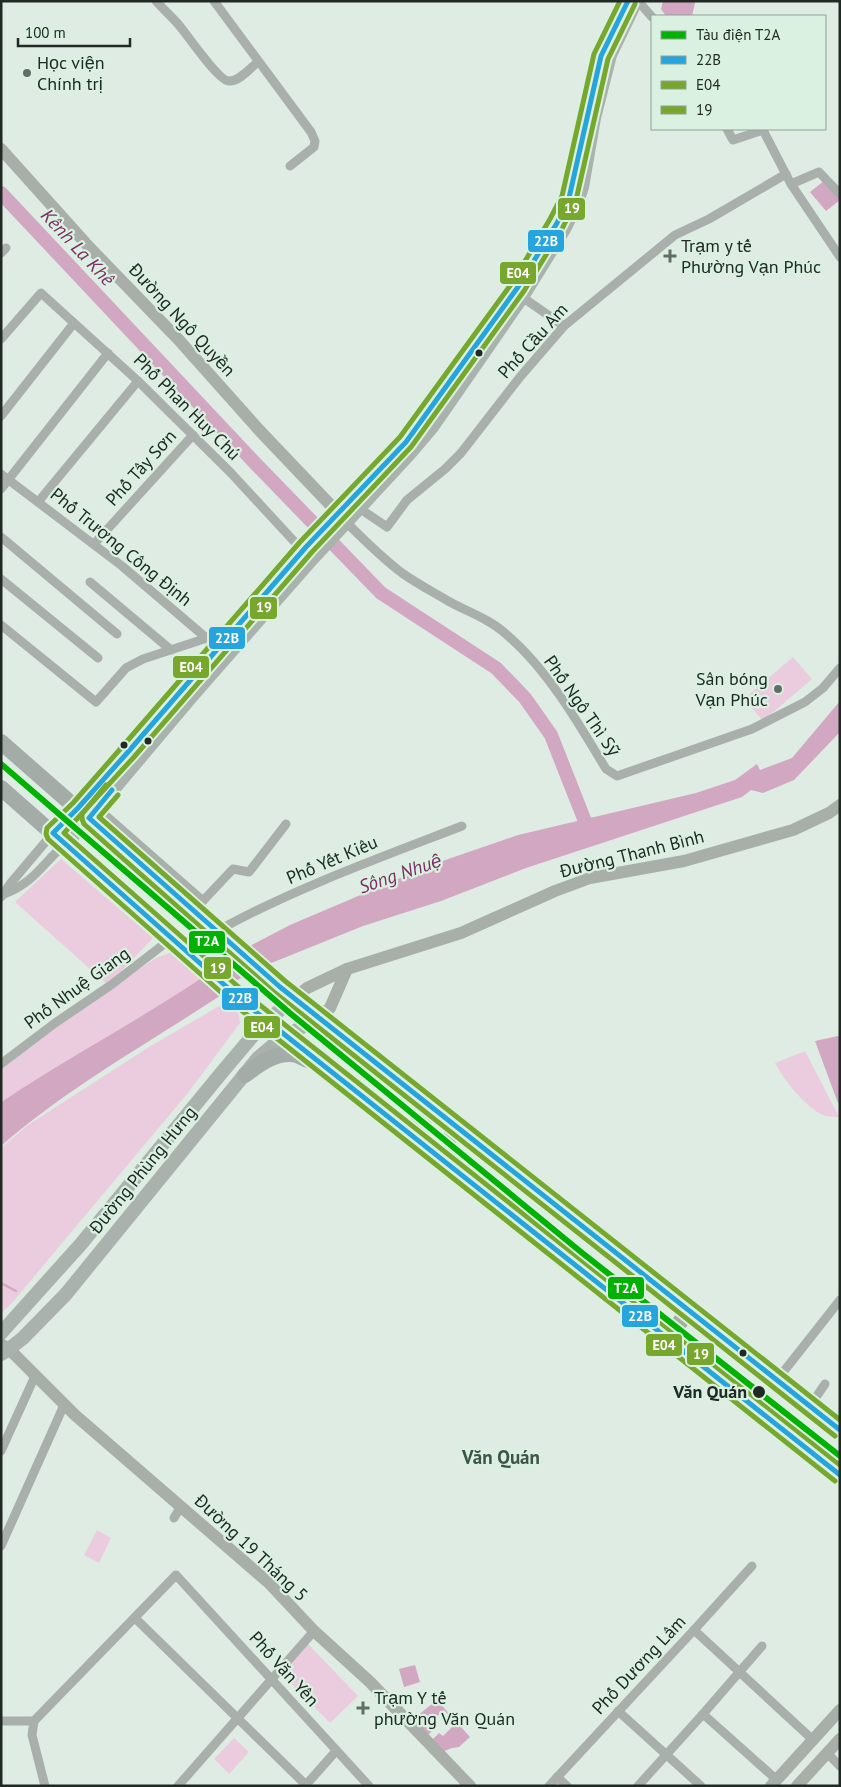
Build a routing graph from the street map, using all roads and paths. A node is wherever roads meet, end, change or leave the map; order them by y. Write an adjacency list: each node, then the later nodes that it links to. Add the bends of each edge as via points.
1 (156, 1): 6 (street, via 227,82 235,81)
2 (214, 1): 6 (street)
3 (628, 1): 7 (main road, via 601,56)
4 (637, 1): 5 (street); 7 (main road, via 610,55)
5 (651, 16)
6 (258, 62): 10 (street, via 315,141 314,147)
7 (591, 117): 14 (main road, via 569,198)
8 (728, 130): 11 (street, via 733,140 764,132)
9 (1, 149): 30 (street, Đường Ngô Quyền)
10 (290, 166)
11 (786, 174): 12 (street); 18 (street, Phố Cầu Am, via 671,238)
12 (791, 184): 13 (street, via 819,172); 15 (street)
13 (840, 194)
14 (544, 253): 16 (main road); 24 (main road)
15 (840, 257)
16 (522, 298): 18 (street); 24 (main road, via 432,427)
17 (74, 323): 19 (street, Phố Phan Huy Chú, via 41,293); 20 (street, Phố Phan Huy Chú); 22 (street)
18 (564, 326): 29 (street, Phố Cầu Am, via 461,453 407,500 387,528)
19 (1, 339)
20 (108, 353): 21 (street, Phố Phan Huy Chú); 26 (street)
21 (138, 381): 23 (street, Phố Phan Huy Chú); 28 (street)
22 (1, 416)
23 (192, 435): 32 (street, Phố Tây Sơn); 33 (street, Phố Phan Huy Chú)
24 (391, 465): 29 (main road); 30 (main road)
25 (1, 474): 26 (street, Phố Trương Công Định)
26 (10, 480): 27 (street); 28 (street, Phố Trương Công Định)
27 (1, 489)
28 (38, 502): 32 (street, Phố Trương Công Định)
29 (359, 508): 30 (main road)
30 (340, 519): 33 (main road); 43 (street, Phố Ngô Thì Sỹ, via 403,574 507,634 558,692 606,770 616,776 752,729 805,702 823,688)
31 (1, 537): 38 (street)
32 (94, 544): 39 (street, Phố Trương Công Định)
33 (309, 553): 36 (main road)
34 (1, 579): 42 (street)
35 (90, 582): 41 (street)
36 (276, 591): 40 (main road); 44 (main road)
37 (1, 626): 41 (street, via 96,702 126,668)
38 (118, 634)
39 (207, 638): 40 (street, Phố Trương Công Định); 41 (street)
40 (218, 648): 44 (main road)
41 (171, 650)
42 (98, 658)
43 (840, 668)
44 (186, 694): 48 (main road)
45 (1, 742): 48 (highway)
46 (1, 788): 51 (highway)
47 (840, 805): 56 (street, Đường Thanh Bình, via 793,830 684,861 590,878 555,890 461,933)
48 (88, 808): 51 (main road); 53 (highway)
49 (286, 824): 53 (street, via 249,872 233,869)
50 (462, 826): 54 (street, Phố Yết Kiêu, via 358,865 258,910)
51 (56, 841): 52 (street, via 10,884); 52 (street, via 39,872 20,888); 55 (highway)
52 (2, 896)
53 (199, 906): 54 (highway)
54 (221, 935): 57 (highway)
55 (172, 938): 59 (highway); 61 (street, Phố Nhuệ Giang)
56 (347, 969): 57 (street, Đường Thanh Bình, via 307,988); 58 (street, via 330,1008)
57 (294, 998): 58 (highway); 59 (main road, Đường Phùng Hưng)
58 (319, 1018): 60 (main road, Đường Phùng Hưng); 64 (highway)
59 (268, 1021): 60 (highway); 68 (main road, Đường Phùng Hưng)
60 (287, 1036): 62 (highway); 63 (main road, Đường Phùng Hưng, via 258,1058)
61 (1, 1064)
62 (323, 1064): 63 (highway, via 288,1055 263,1062); 66 (highway)
63 (245, 1075): 69 (main road, Đường Phùng Hưng)
64 (434, 1108): 65 (highway); 66 (highway)
65 (458, 1127): 67 (highway); 73 (highway)
66 (411, 1134): 67 (highway)
67 (437, 1155): 75 (highway)
68 (102, 1218): 69 (main road); 70 (main road, Đường Phùng Hưng)
69 (117, 1231): 71 (main road, Đường Phùng Hưng)
70 (49, 1280): 71 (main road); 74 (main road, Đường Phùng Hưng)
71 (66, 1294): 76 (main road, Đường Phùng Hưng, via 23,1338)
72 (840, 1300): 78 (street)
73 (689, 1310): 75 (highway); 78 (highway)
74 (1, 1333)
75 (668, 1338): 84 (highway)
76 (4, 1349): 77 (street, Đường 19 Tháng 5)
77 (35, 1376): 80 (street, Đường 19 Tháng 5); 83 (street)
78 (777, 1380): 81 (highway)
79 (825, 1384): 81 (street)
80 (64, 1405): 85 (street, Đường 19 Tháng 5); 87 (street)
81 (810, 1406): 82 (highway)
82 (840, 1430)
83 (1, 1451)
84 (840, 1475)
85 (181, 1506): 86 (street); 91 (street, Đường 19 Tháng 5, via 269,1583)
86 (174, 1518)
87 (1, 1546)
88 (752, 1566): 90 (street, Phố Dương Lâm)
89 (135, 1618): 94 (street, Phố Văn Yên, via 176,1575); 98 (street); 100 (street)
90 (694, 1630): 93 (street); 96 (street, Phố Dương Lâm)
91 (314, 1631): 94 (street); 114 (street, Đường 19 Tháng 5, via 376,1689)
92 (762, 1646): 93 (street)
93 (740, 1672): 97 (street); 102 (street)
94 (272, 1679): 98 (street); 103 (street, Phố Văn Yên)
95 (840, 1710): 102 (street)
96 (618, 1711): 105 (street); 107 (street, Phố Dương Lâm)
97 (702, 1714): 105 (street); 108 (street)
98 (238, 1717): 109 (street); 112 (street)
99 (1, 1721): 100 (street)
100 (34, 1721): 111 (street, via 32,1735)
101 (840, 1738): 104 (street)
102 (813, 1740): 104 (street); 108 (street)
103 (336, 1751): 109 (street); 113 (street, Phố Văn Yên)
104 (827, 1753): 106 (street); 118 (street)
105 (666, 1755): 110 (street); 117 (street)
106 (840, 1766)
107 (557, 1777): 115 (street, Phố Dương Lâm); 116 (street)
108 (774, 1783)
109 (305, 1785)
110 (639, 1785)
111 (45, 1786)
112 (178, 1786)
113 (368, 1786)
114 (470, 1786)
115 (549, 1786)
116 (567, 1786)
117 (701, 1786)
118 (797, 1786)

